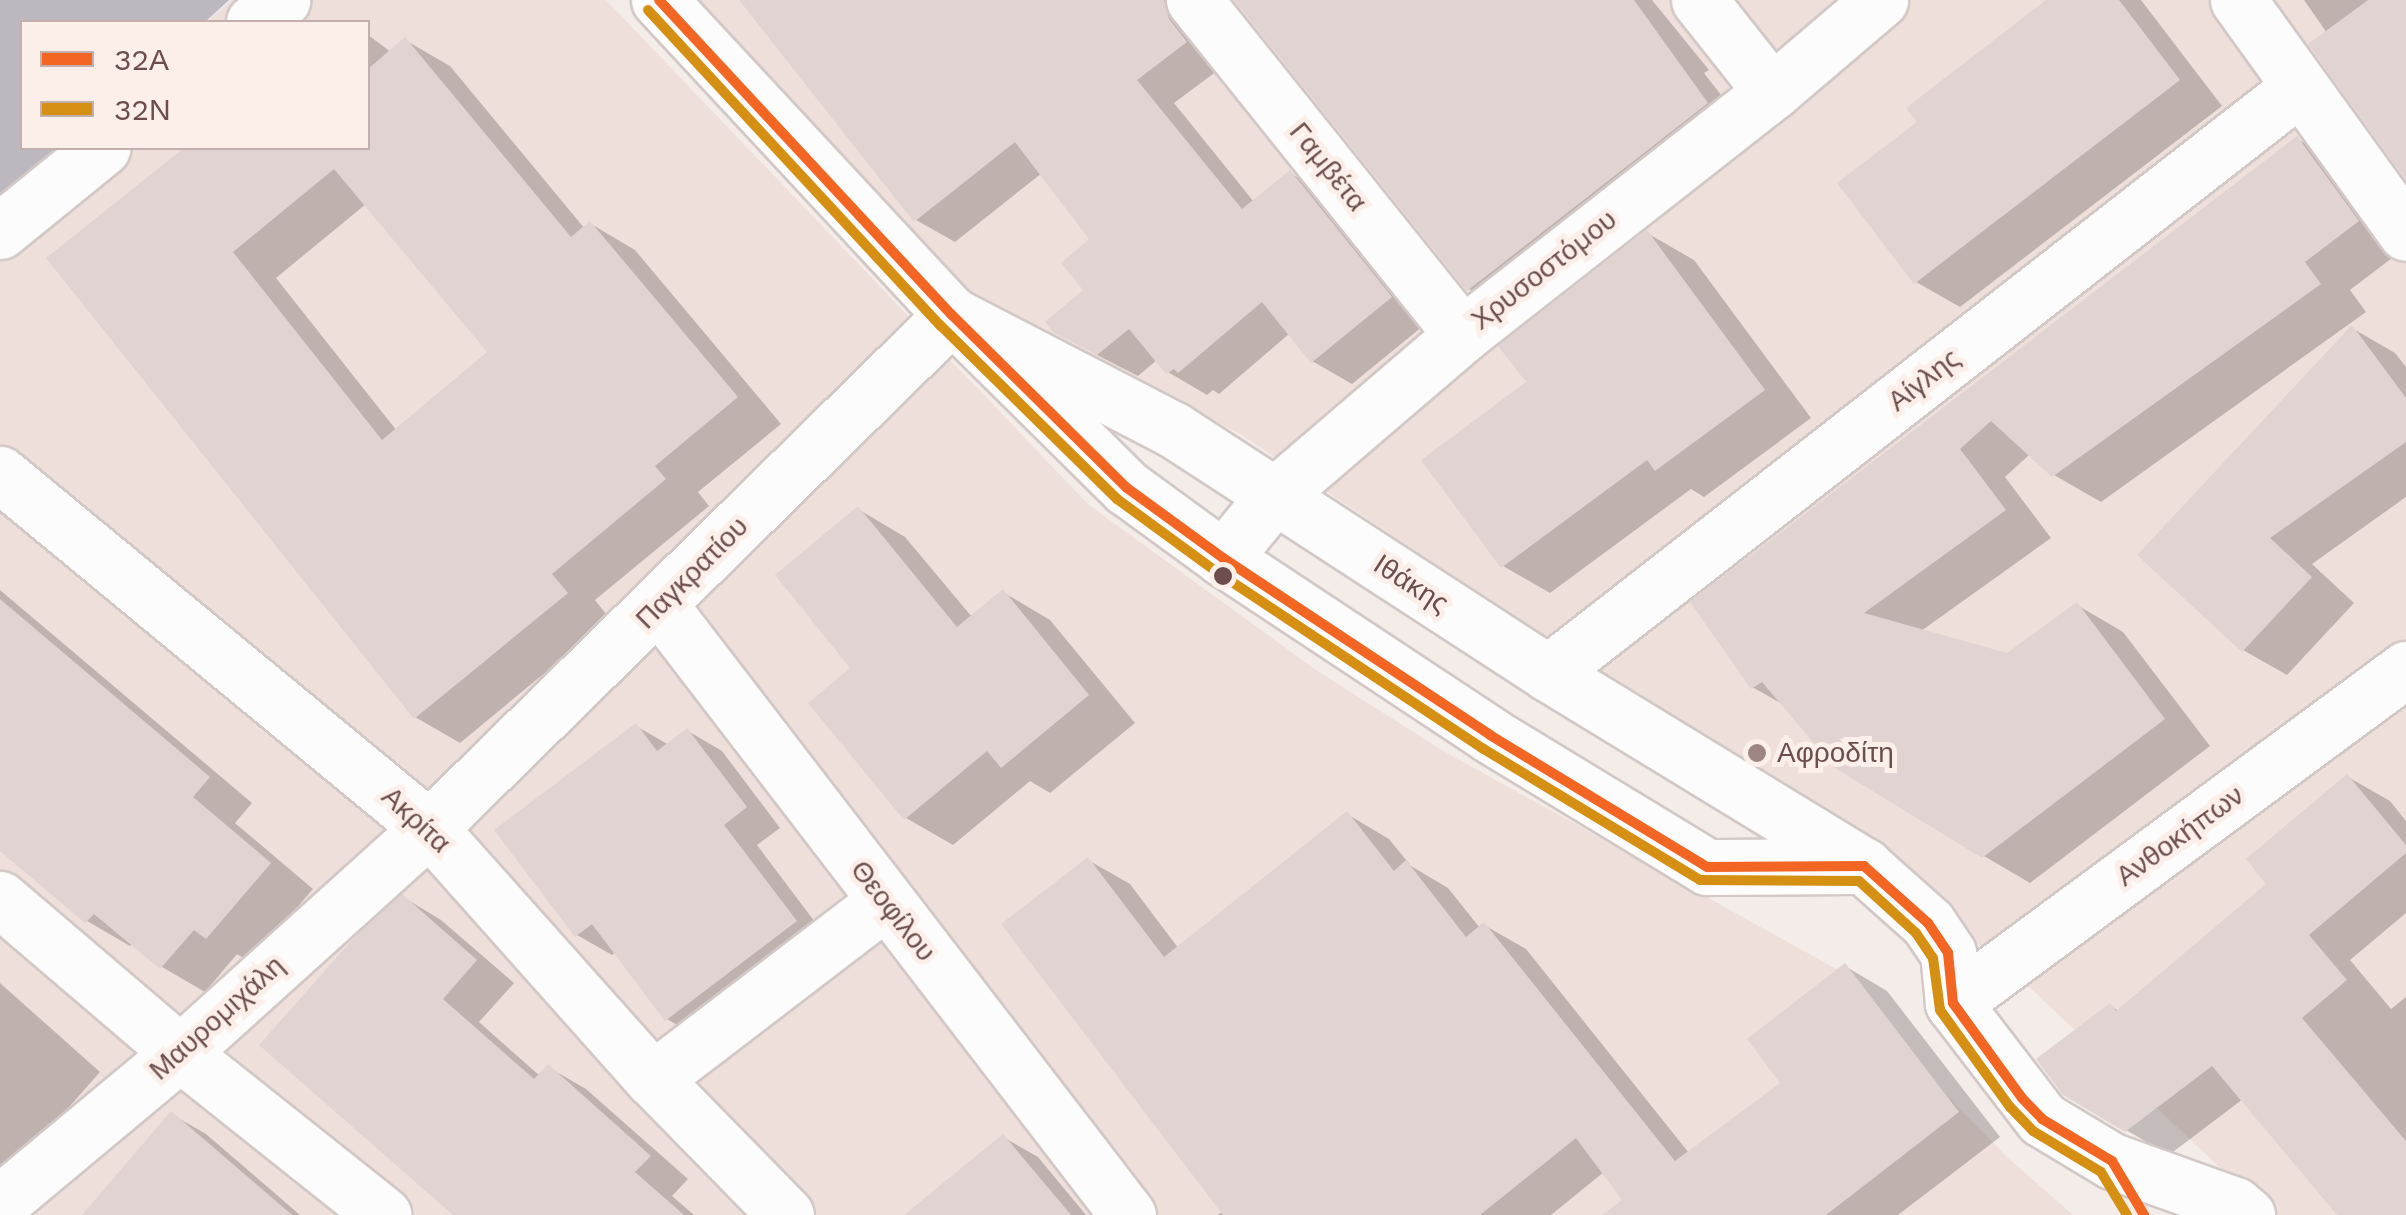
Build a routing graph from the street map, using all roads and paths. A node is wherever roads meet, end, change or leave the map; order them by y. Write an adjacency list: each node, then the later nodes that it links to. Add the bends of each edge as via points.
1 (282, 0): 7 (street)
2 (659, 0): 13 (street, Ιθάκης)
3 (1194, 0): 14 (street, Γαμβέτα)
4 (1700, 0): 9 (street)
5 (1880, 0): 9 (street, Χρυσοστόμου)
6 (2238, 0): 8 (street)
7 (257, 20)
8 (2300, 88): 12 (street); 20 (street, Αίγλης)
9 (1772, 92): 14 (street, Χρυσοστόμου)
10 (100, 150): 11 (street)
11 (0, 232)
12 (2406, 233)
13 (952, 316): 16 (street, Ιθάκης, via 1174,430); 17 (street, Ιθάκης, via 1127,488); 18 (street, Παγκρατίου)
14 (1462, 334): 16 (street, Χρυσοστόμου)
15 (0, 474): 21 (street, Ακρίτα)
16 (1274, 495): 17 (street, Χρυσοστόμου); 20 (street, Ιθάκης)
17 (1224, 558): 22 (street, Ιθάκης, via 1490,735 1707,868)
18 (660, 606): 21 (street, Παγκρατίου); 24 (street, Θεοφίλου)
19 (2406, 671): 25 (street, Ανθοκήπων)
20 (1548, 673): 22 (street, Ιθάκης)
21 (429, 828): 26 (street, Μαυρομιχάλη); 27 (street, Ακρίτα)
22 (1864, 866): 25 (street, Ιθάκης, via 1928,923 1948,953)
23 (0, 899): 26 (street)
24 (886, 901): 27 (street); 32 (street, Θεοφίλου)
25 (1953, 1003): 28 (street, via 2042,1119)
26 (180, 1053): 29 (street, Μαυρομιχάλη); 30 (street)
27 (653, 1079): 31 (street, Ακρίτα)
28 (2112, 1161): 33 (street); 34 (street, via 2236,1205)
29 (0, 1203)
30 (384, 1215)
31 (786, 1215)
32 (1128, 1215)
33 (2144, 1215)
34 (2247, 1215)

